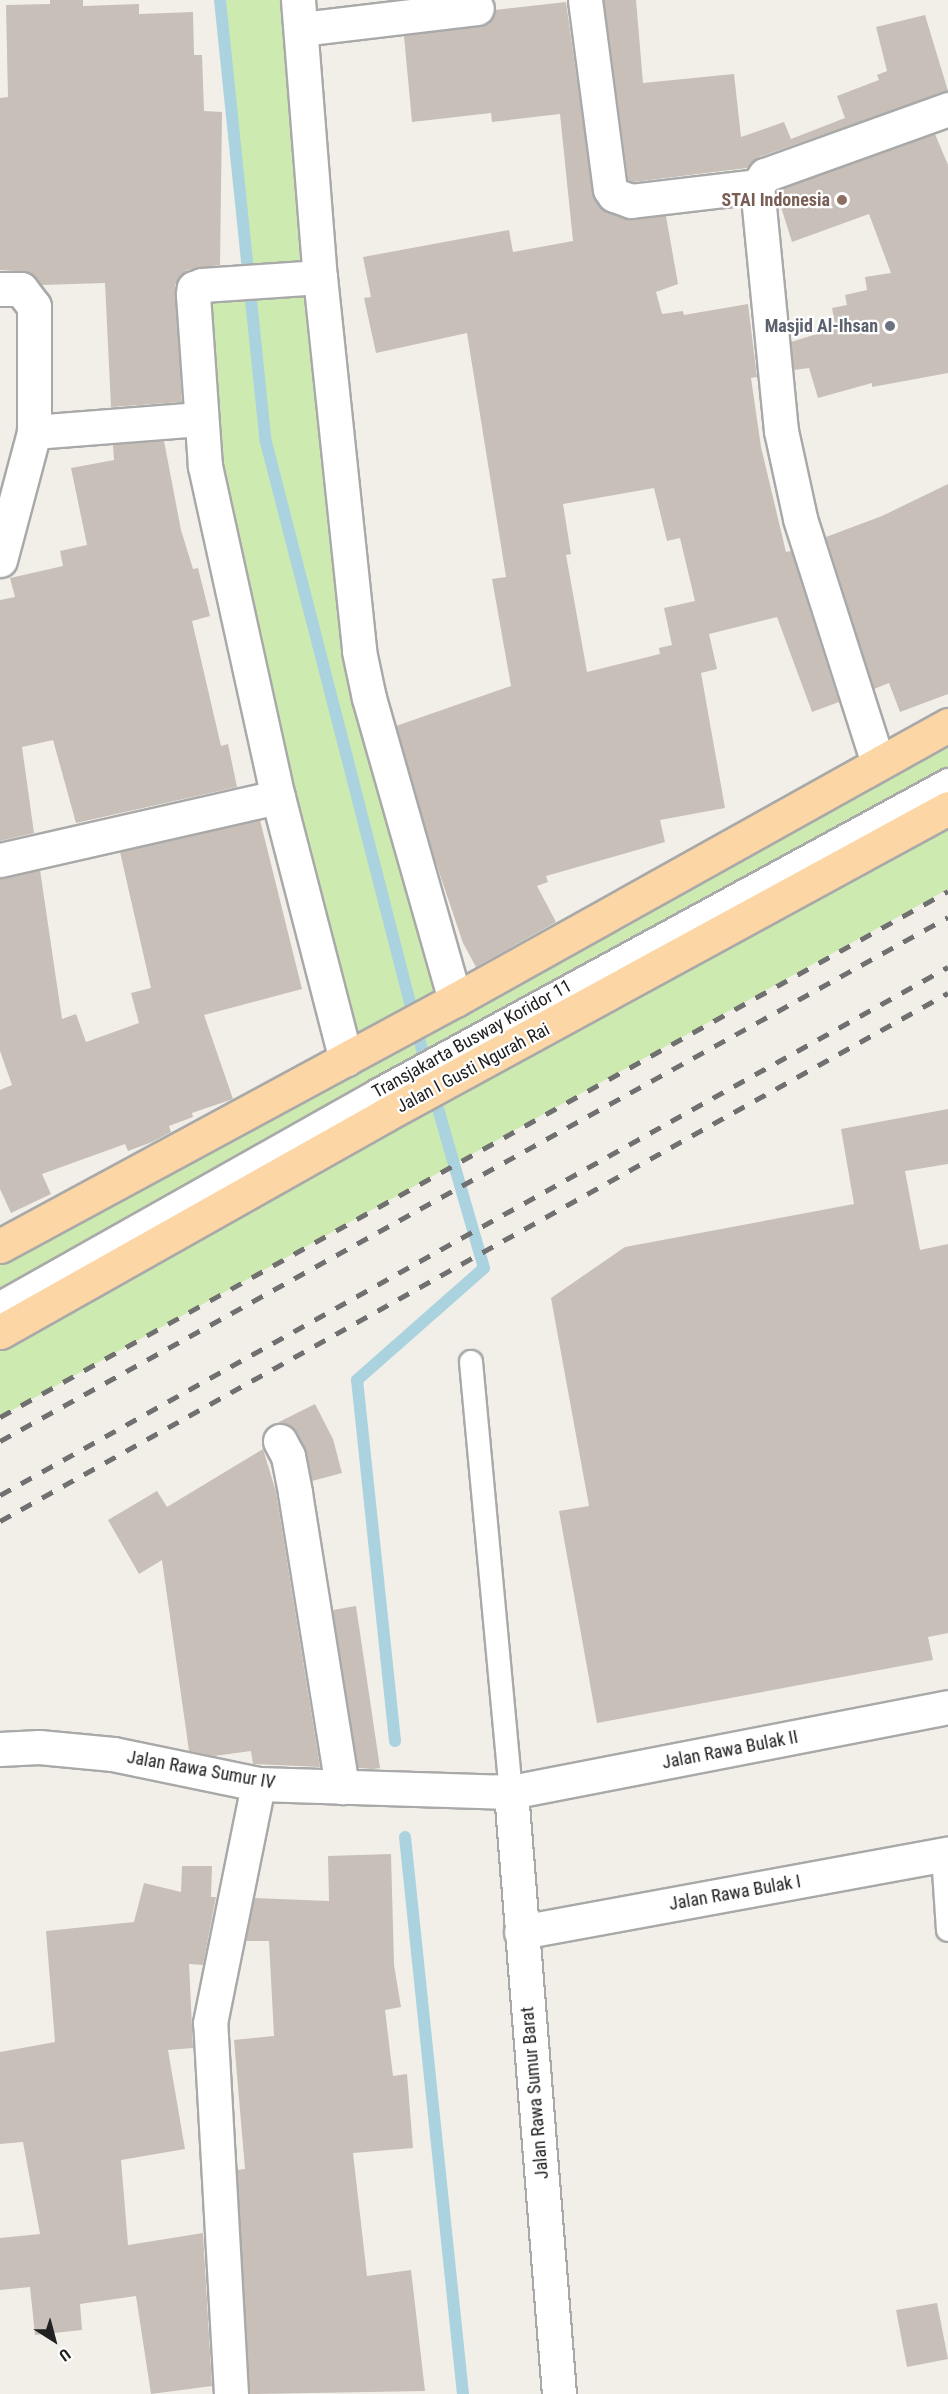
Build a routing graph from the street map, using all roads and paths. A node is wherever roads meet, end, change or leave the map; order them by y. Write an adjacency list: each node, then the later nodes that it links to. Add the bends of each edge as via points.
1 (585, 0): 5 (street, via 610,189 614,195 631,201)
2 (477, 8): 3 (street)
3 (300, 15): 6 (street)
4 (948, 109): 5 (street, via 765,175)
5 (757, 186): 12 (street, via 781,431 800,518)
6 (315, 277): 8 (street, via 194,288); 17 (street, via 359,651)
7 (0, 289): 9 (street, via 21,289 34,306)
8 (199, 419): 9 (street); 14 (street, via 205,466)
9 (34, 432): 10 (street)
10 (0, 560)
11 (948, 725): 12 (main road)
12 (878, 764): 17 (main road)
13 (948, 780): 19 (lane, Transjakarta Busway Koridor 11)
14 (278, 797): 16 (street); 18 (street)
15 (948, 808): 19 (main road, Jalan I Gusti Ngurah Rai)
16 (0, 860)
17 (445, 1005): 18 (main road)
18 (346, 1059): 21 (main road)
19 (457, 1062): 20 (main road, Jalan I Gusti Ngurah Rai)
20 (381, 1103): 22 (lane, Transjakarta Busway Koridor 11); 23 (main road, Jalan I Gusti Ngurah Rai)
21 (0, 1246)
22 (0, 1303)
23 (0, 1332)
24 (471, 1362): 30 (lane)
25 (280, 1441): 29 (street, via 288,1456 295,1493)
26 (948, 1707): 30 (street, Jalan Rawa Bulak II)
27 (0, 1749): 28 (street, Jalan Rawa Sumur IV, via 39,1747 113,1754)
28 (258, 1784): 29 (street, Jalan Rawa Sumur IV); 34 (street, via 210,2023)
29 (342, 1787): 30 (street, Jalan Rawa Sumur IV)
30 (512, 1792): 33 (street, Jalan Rawa Sumur Barat)
31 (945, 1855): 32 (lane); 33 (street, Jalan Rawa Bulak I)
32 (948, 1930)
33 (521, 1932): 35 (street, Jalan Rawa Sumur Barat)
34 (231, 2394)
35 (559, 2394)

